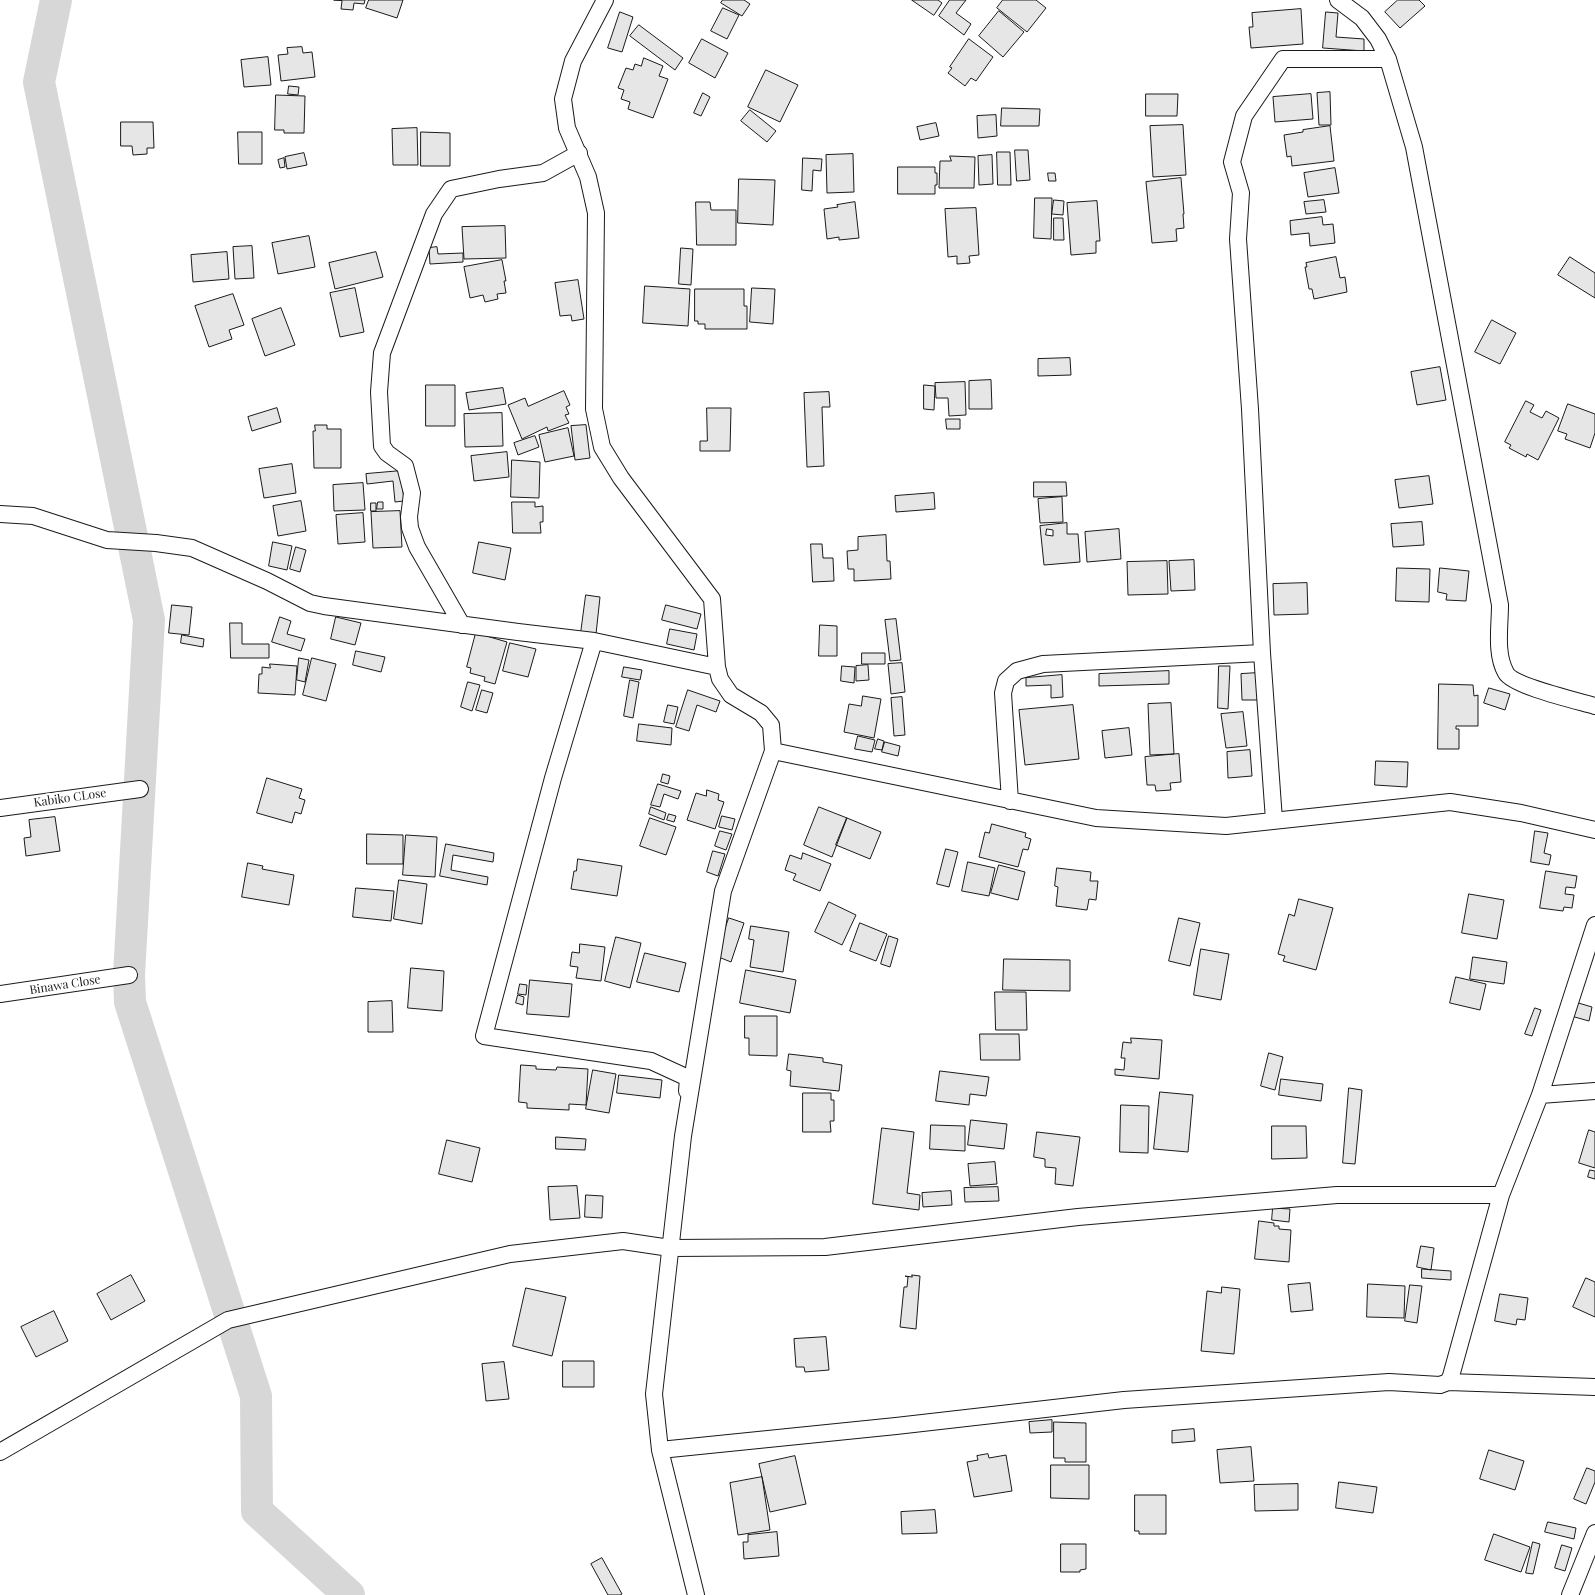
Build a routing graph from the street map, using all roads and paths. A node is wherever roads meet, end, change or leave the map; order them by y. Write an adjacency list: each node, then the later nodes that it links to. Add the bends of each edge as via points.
1 (605, 0): 4 (street, via 573,61 563,99 567,128)
2 (1338, 0): 3 (street, via 1362,18 1378,39)
3 (1388, 60): 8 (street, via 1283,59 1244,116 1232,162 1240,193 1238,239); 10 (street, via 1414,147 1499,595 1500,656 1506,675 1523,685)
4 (579, 153): 6 (street, via 543,173 451,189 434,214 382,352 382,446 405,466 412,493 410,528 417,547); 9 (street, via 596,212 594,410 602,447 627,486 712,599)
5 (0, 514): 6 (street, via 33,516 107,540 192,548 316,605)
6 (462, 625): 7 (street)
7 (594, 641): 9 (street); 22 (street, via 553,778 484,1036 651,1061 688,1078)
8 (1262, 653): 13 (street, via 1043,664 1017,671 1006,681 1003,693); 15 (street)
9 (717, 667): 11 (street, via 720,679 731,695 761,713 771,725)
10 (1595, 706)
11 (773, 751): 13 (street); 22 (street, via 723,891)
12 (140, 789): 14 (street, Kabiko CLose)
13 (1010, 801): 15 (street, via 1096,818 1226,826)
14 (0, 808)
15 (1274, 820): 16 (street, via 1450,802 1521,813)
16 (1595, 830)
17 (1595, 925): 21 (street)
18 (129, 975): 19 (street, Binawa Close)
19 (0, 994)
20 (1595, 1091): 21 (street)
21 (1540, 1095): 23 (street)
22 (683, 1136): 24 (street)
23 (1501, 1195): 24 (street, via 1337,1195 1078,1217 824,1246); 25 (street)
24 (670, 1248): 27 (street, via 654,1394); 28 (street, via 622,1241 510,1254 228,1320)
25 (1448, 1382): 26 (street); 27 (street, via 1440,1385 1389,1382 1124,1400)
26 (1595, 1387)
27 (660, 1450): 30 (street)
28 (0, 1452)
29 (1595, 1532): 31 (street)
30 (696, 1595)
31 (1570, 1595)

